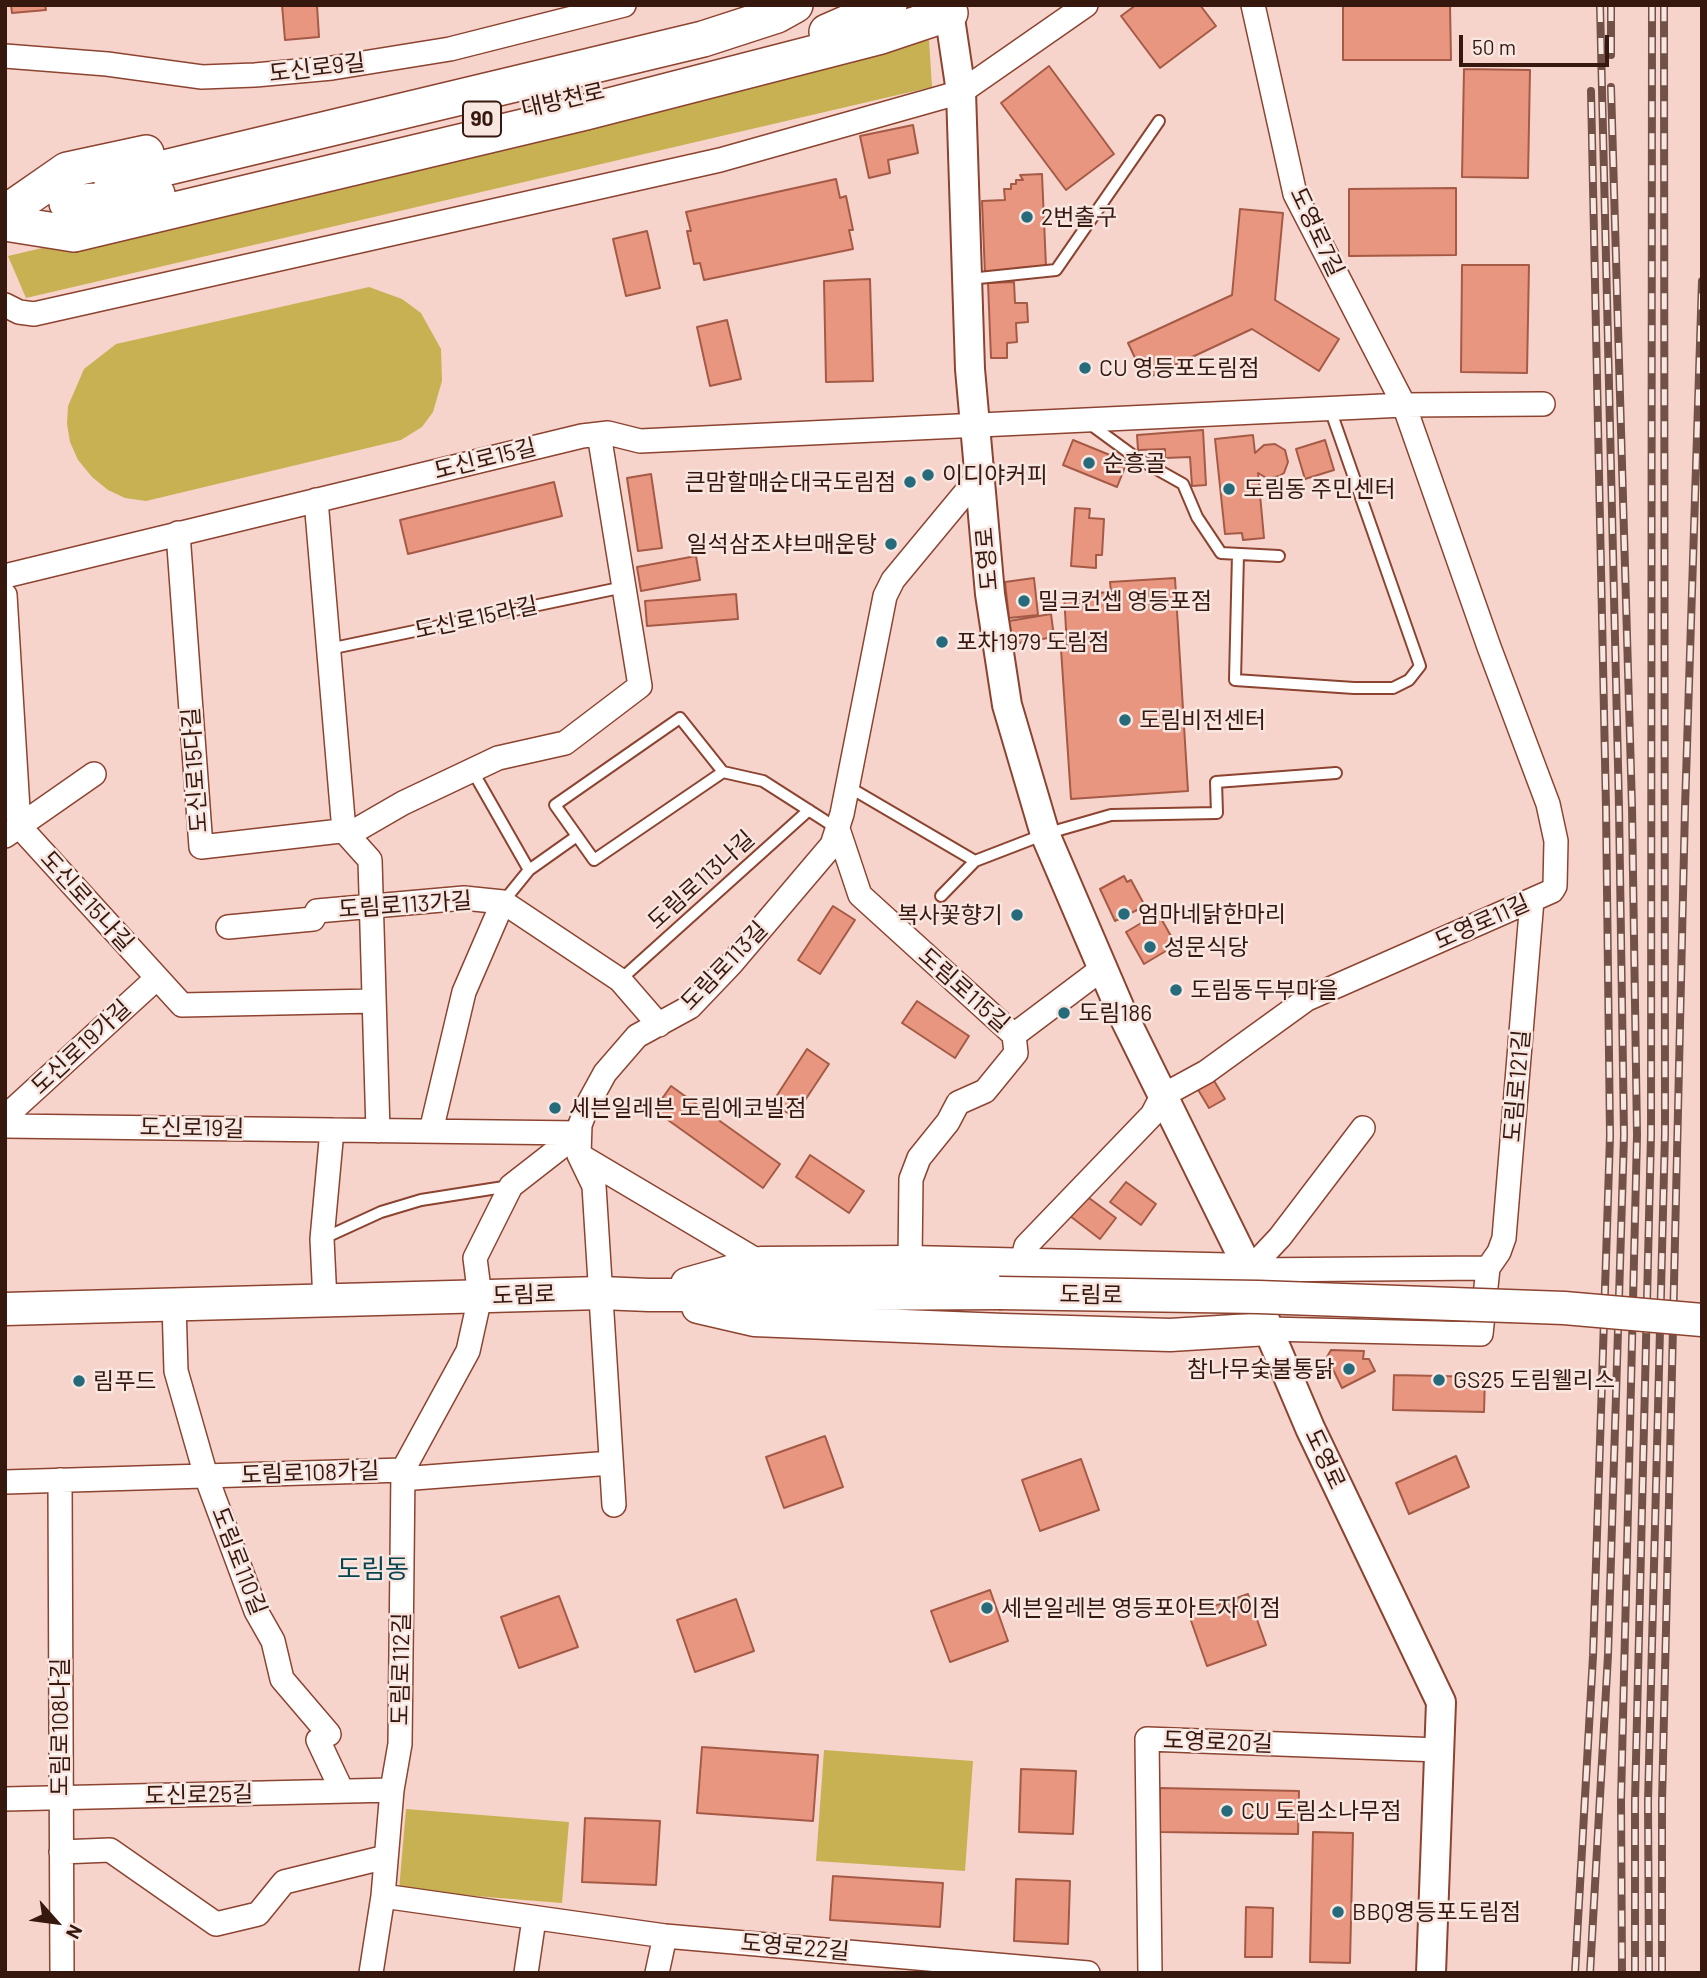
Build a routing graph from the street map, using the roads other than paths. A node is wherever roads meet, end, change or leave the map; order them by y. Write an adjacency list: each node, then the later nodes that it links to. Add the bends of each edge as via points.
1 (624, 5): 8 (street, 도신로9길, via 450,49 256,75 202,77)
2 (762, 5): 12 (main road, via 568,59 67,170)
3 (795, 5): 11 (main road, 대방천로 / 90, via 703,39 135,175)
4 (889, 5): 11 (main road, 대방천로 / 90, via 827,32 732,61 140,198)
5 (1086, 5): 9 (street)
6 (1253, 5): 16 (street, 도영로7길, via 1295,194)
7 (949, 9): 9 (street, 도영로); 12 (main road, via 881,36 74,234)
8 (5, 56)
9 (961, 92): 13 (street, 도영로); 14 (street, via 720,160 34,314)
10 (1159, 121): 13 (lane, via 1056,270)
11 (66, 203): 12 (main road, 대방천로 / 90)
12 (5, 218)
13 (969, 279): 19 (street, 도영로)
14 (5, 305)
15 (1543, 404): 16 (street)
16 (1404, 405): 17 (street); 44 (street, 도영로11길, via 1548,804 1556,841 1555,886)
17 (1330, 409): 18 (street); 24 (lane, via 1420,666 1409,680 1393,688 1235,680)
18 (1085, 420): 19 (street); 24 (lane, via 1135,457 1183,484 1220,553)
19 (975, 425): 20 (street, 도신로15길, via 640,440); 21 (street, 도영로)
20 (599, 434): 22 (street, 도신로15길); 27 (street, 도신로15다길)
21 (980, 475): 34 (street, 도림로113길, via 893,579 885,596); 39 (street, 도영로, via 990,594 1007,705)
22 (316, 500): 23 (street, 도신로15길); 29 (street)
23 (178, 533): 26 (street, 도신로15길); 38 (street, 도신로15다길, via 201,847)
24 (1238, 554): 25 (lane)
25 (1279, 556)
26 (5, 576)
27 (624, 587): 29 (lane, 도신로15라길); 30 (street, 도신로15다길, via 640,685 565,743 498,758)
28 (5, 595): 37 (street)
29 (329, 649): 38 (street)
30 (472, 770): 38 (street, 도신로15다길, via 358,829); 42 (lane)
31 (723, 772): 35 (lane, via 764,780); 40 (lane, via 594,860); 40 (lane, via 680,718 555,805)
32 (1336, 773): 39 (lane, via 1216,782 1217,813 1111,815)
33 (94, 774): 37 (street)
34 (847, 786): 36 (street, 도림로113길); 41 (lane)
35 (809, 810): 36 (lane); 50 (lane, 도림로113나길)
36 (838, 829): 52 (street, 도림로113길, via 832,845 731,964 690,1007); 53 (street, 도림로115길, via 860,895)
37 (12, 831): 49 (street, 도신로15나길)
38 (344, 831): 46 (street, via 370,860)
39 (1045, 834): 41 (lane); 48 (street, 도영로)
40 (577, 836): 42 (lane, 도림로113가길)
41 (975, 861): 43 (lane)
42 (529, 870): 45 (lane, 도림로113가길)
43 (941, 896)
44 (1532, 900): 54 (street, 도영로11길, via 1307,999 1206,1072); 68 (street, 도림로121길, via 1504,1238)
45 (503, 902): 46 (street, 도림로113가길, via 464,898); 50 (street, 도림로113가길); 60 (street, via 464,992)
46 (372, 907): 47 (street, 도림로113가길, via 317,911 313,919); 51 (street)
47 (228, 927)
48 (1103, 968): 53 (street); 54 (street, 도영로)
49 (157, 978): 51 (street, 도신로15나길, via 182,1005); 55 (street, 도신로19가길)
50 (620, 980): 52 (street, 도림로113가길)
51 (374, 1001): 59 (street)
52 (659, 1025): 61 (street, 도림로113길, via 636,1036 605,1073 588,1104)
53 (1014, 1035): 65 (street, 도림로115길, via 1016,1054 985,1091 957,1103 919,1158 911,1179)
54 (1162, 1096): 66 (street, 도영로11길, via 1152,1115 1026,1246); 69 (street, 도영로)
55 (5, 1117)
56 (5, 1126): 58 (street, 도신로19길)
57 (1363, 1128): 69 (street, via 1280,1237)
58 (332, 1130): 59 (street, 도신로19길); 63 (street)
59 (378, 1130): 60 (street, 도신로19길)
60 (431, 1131): 61 (street, 도신로19길)
61 (579, 1144): 62 (street, 도림로); 64 (street); 70 (street, via 594,1185)
62 (511, 1186): 63 (lane, via 421,1200); 72 (street, 도림로, via 475,1258)
63 (322, 1239): 73 (street)
64 (761, 1262): 65 (main road); 71 (main road)
65 (910, 1262): 66 (main road)
66 (1021, 1265): 67 (main road)
67 (1176, 1268): 69 (main road); 78 (main road, via 1186,1290 1185,1308 1181,1323)
68 (1488, 1268): 69 (street); 77 (street, via 1481,1334)
69 (1249, 1270): 77 (street, 도영로)
70 (601, 1293): 71 (main road, 도림로); 72 (main road, 도림로); 79 (street)
71 (649, 1295): 76 (main road, 도림로, bridge, via 1259,1297 1564,1308); 78 (main road, via 754,1320)
72 (480, 1297): 73 (main road, 도림로); 80 (street, 도림로112길, via 468,1351)
73 (325, 1301): 74 (main road, 도림로)
74 (174, 1304): 75 (main road, 도림로); 81 (street, 도림로110길, via 176,1371)
75 (5, 1309)
76 (1702, 1320)
77 (1268, 1329): 78 (main road); 85 (street, 도영로, via 1310,1428 1441,1702)
78 (1170, 1335)
79 (611, 1463): 80 (street, 도림로108가길, via 414,1478); 84 (street)
80 (403, 1470): 81 (street, 도림로108가길); 86 (street, 도림로112길, via 400,1744)
81 (206, 1476): 82 (street, 도림로108가길); 87 (street, 도림로110길, via 256,1611 273,1641 282,1679 328,1734 318,1740)
82 (60, 1480): 83 (street, 도림로108가길); 88 (street, 도림로108나길)
83 (5, 1482)
84 (614, 1504)
85 (1439, 1750): 100 (street, 도영로20길, via 1147,1739); 101 (street, 도영로)
86 (392, 1790): 87 (street, 도신로25길); 91 (street, 도림로112길)
87 (342, 1791): 88 (street, 도신로25길)
88 (60, 1798): 89 (street, 도신로25길); 90 (street, 도림로108나길)
89 (5, 1799)
90 (61, 1852): 91 (street, via 110,1850 216,1924 258,1913 284,1882); 95 (street, 도림로108나길)
91 (386, 1857): 92 (street, 도림로112길)
92 (383, 1896): 93 (street, 도영로22길); 96 (street, 도림로112길)
93 (534, 1919): 94 (street, 도영로22길); 97 (street)
94 (664, 1936): 98 (street); 99 (street, 도영로22길)
95 (62, 1973)
96 (371, 1973)
97 (526, 1973)
98 (657, 1973)
99 (1088, 1973)
100 (1150, 1973)
101 (1431, 1973)

